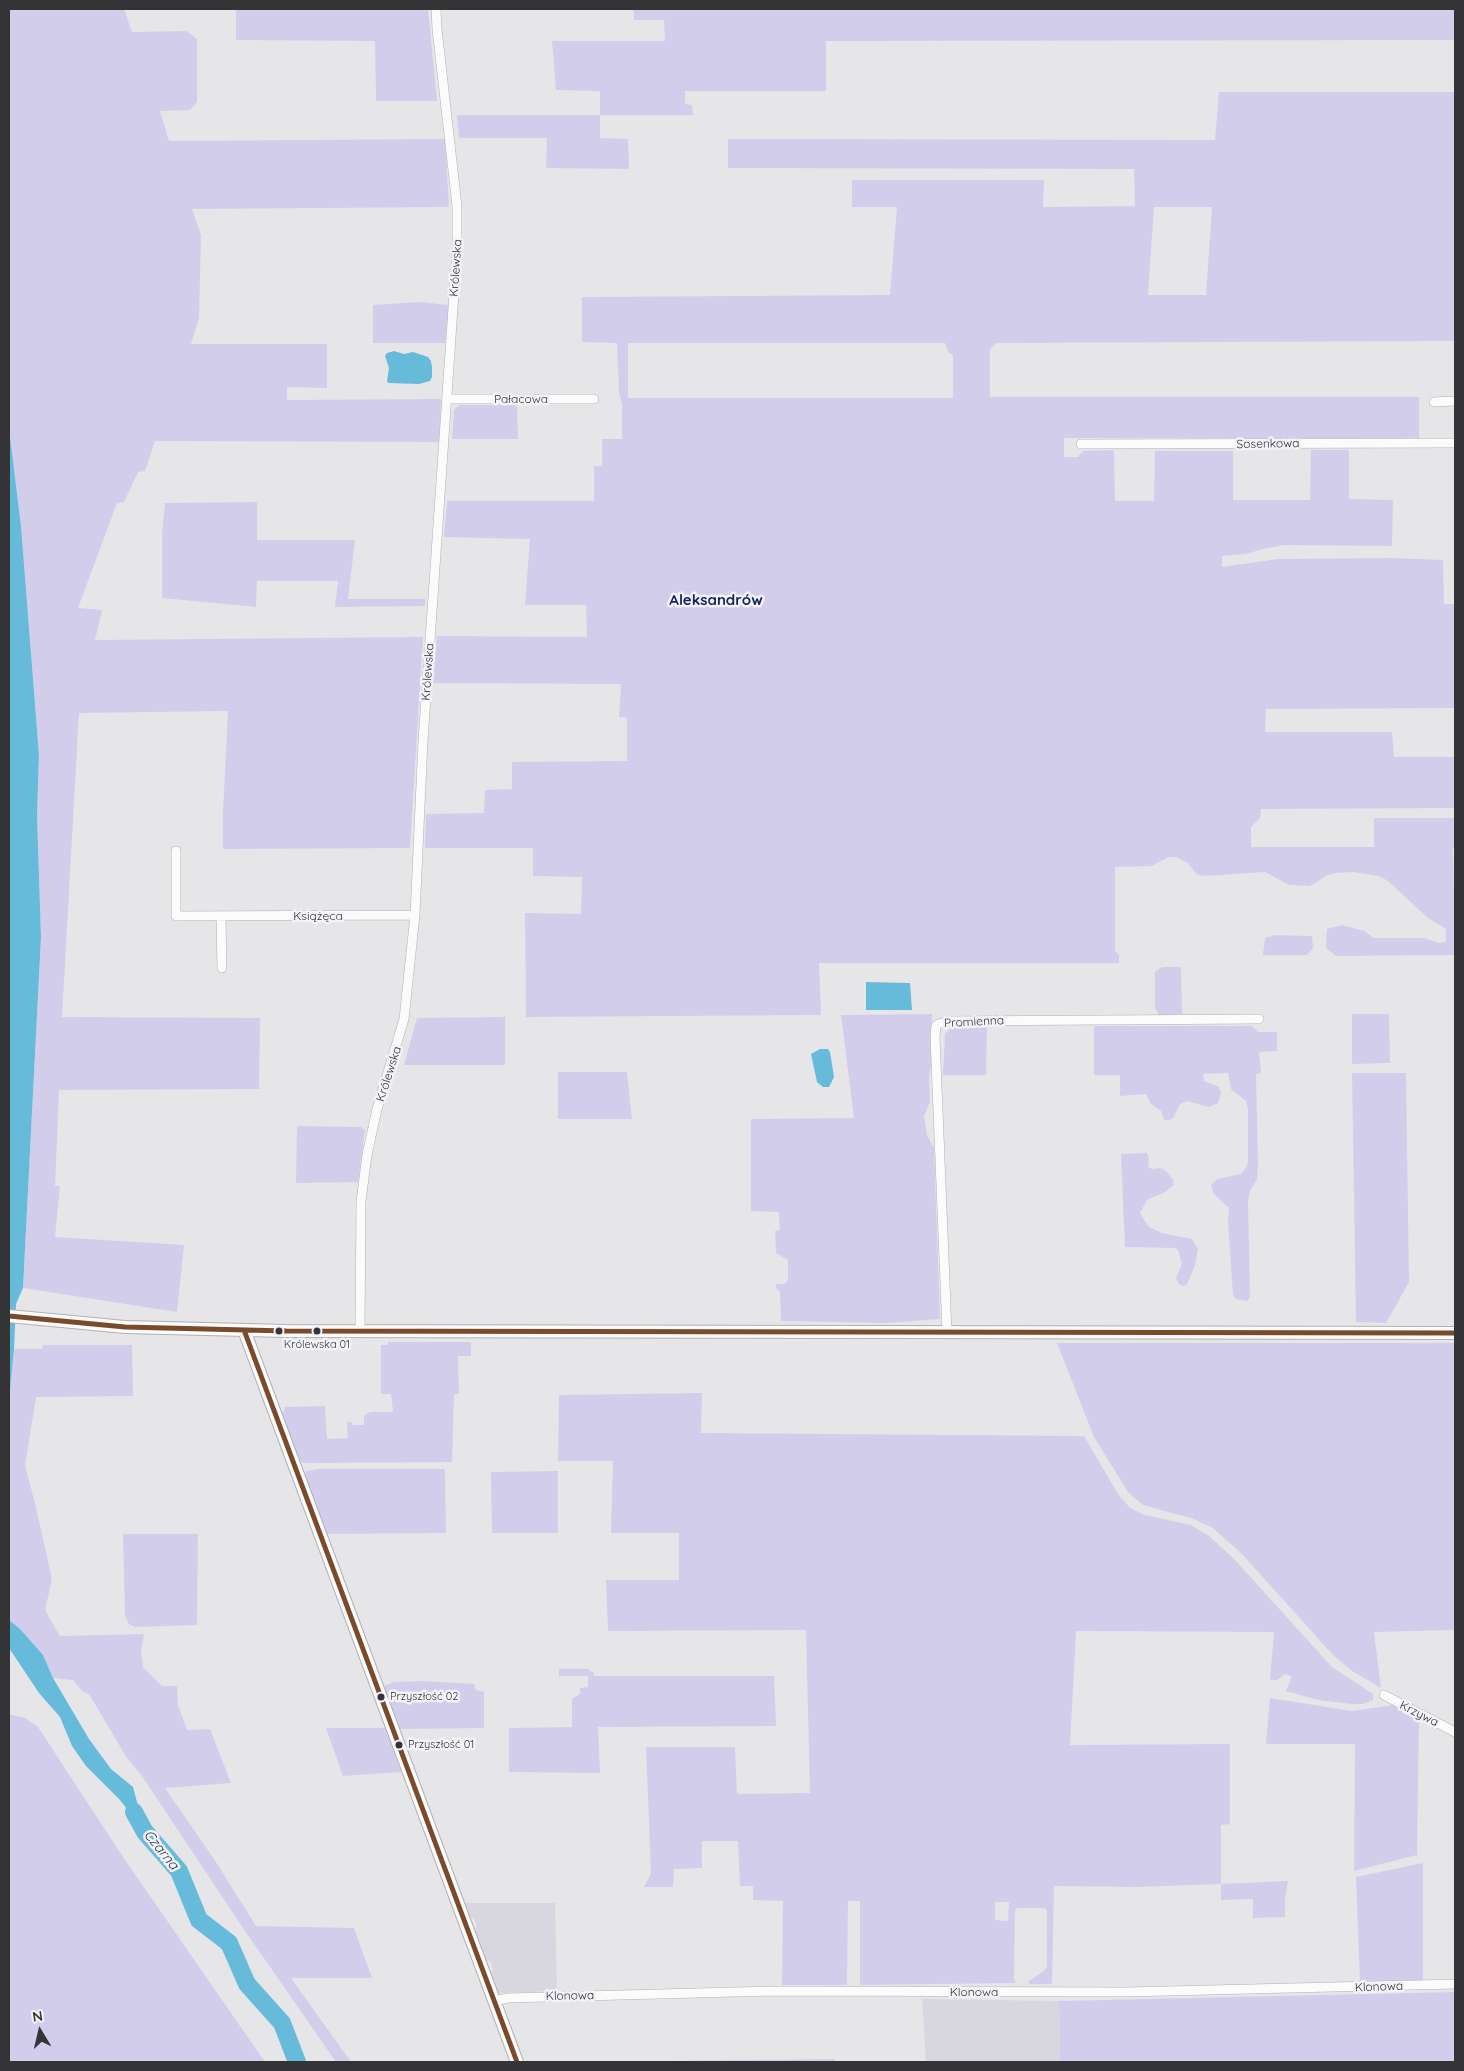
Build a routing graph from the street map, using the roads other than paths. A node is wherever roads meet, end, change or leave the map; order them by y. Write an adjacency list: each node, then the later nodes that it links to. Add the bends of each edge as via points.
1 (436, 9): 2 (street, Królewska, via 458,225)
2 (447, 399): 3 (street, Pałacowa); 9 (street, Królewska, via 423,741)
3 (594, 399)
4 (1434, 402): 5 (street)
5 (1455, 402)
6 (1455, 443): 7 (street, Sosenkowa)
7 (1081, 444)
8 (176, 851): 10 (street, Książęca, via 176,916)
9 (415, 915): 10 (street, Książęca); 15 (street, Królewska, via 404,1019 367,1155 361,1201)
10 (221, 916): 11 (street)
11 (222, 968)
12 (1259, 1019): 16 (street, Promienna, via 950,1021 936,1026)
13 (9, 1316): 14 (street, via 125,1327)
14 (244, 1330): 15 (street); 21 (street)
15 (360, 1331): 16 (street)
16 (947, 1332): 17 (street)
17 (1455, 1333)
18 (1384, 1695): 19 (street, Krzywa)
19 (1455, 1732)
20 (1455, 1984): 21 (street, Klonowa, via 1127,1992 772,1991)
21 (494, 2001): 22 (street)
22 (517, 2062)

